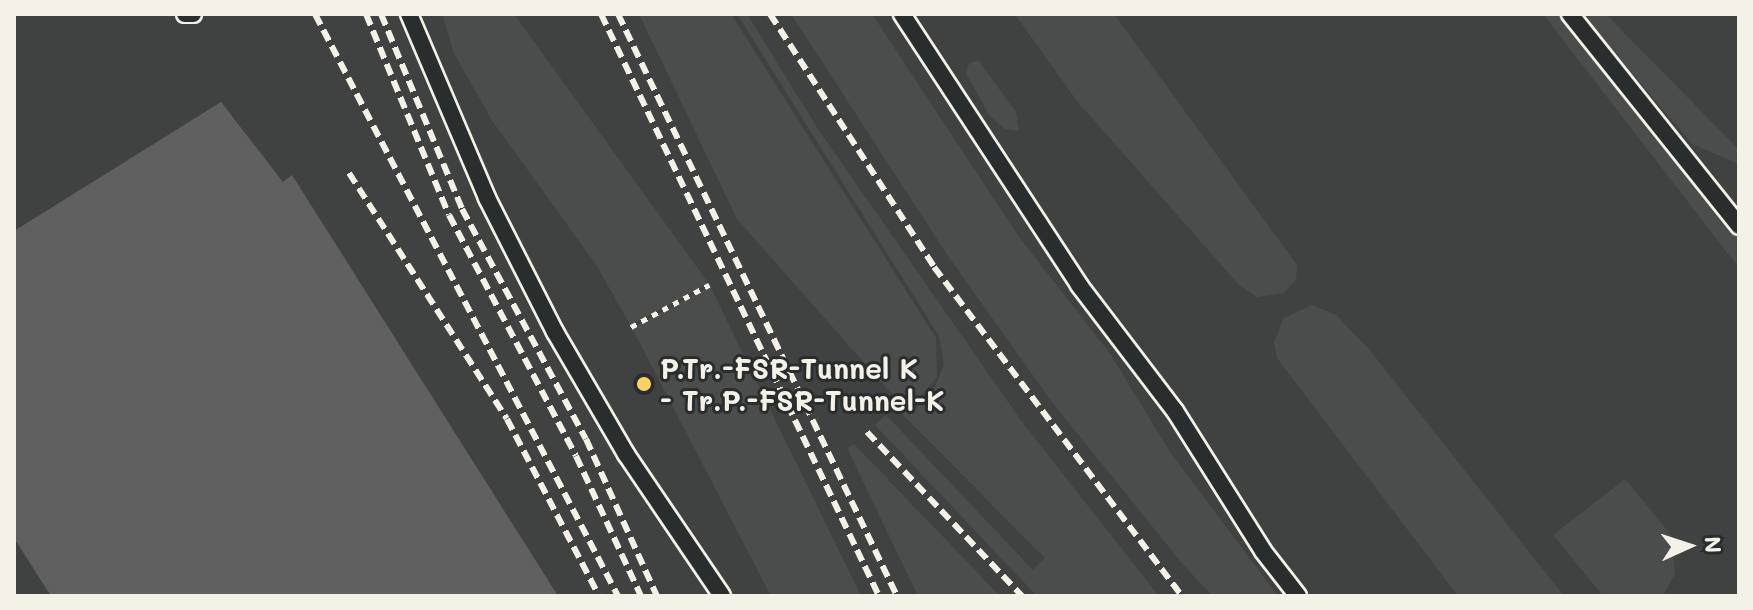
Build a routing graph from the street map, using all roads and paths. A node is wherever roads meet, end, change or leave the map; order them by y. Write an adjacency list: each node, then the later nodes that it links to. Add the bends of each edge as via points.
1 (185, 14): 2 (lane)
2 (193, 14)
3 (409, 14): 9 (lane, via 487,198 555,332 635,467)
4 (902, 14): 10 (lane, via 1070,272 1175,411 1263,551)
5 (1570, 14): 6 (lane)
6 (1739, 226)
7 (709, 285): 8 (path)
8 (631, 327)
9 (722, 596)
10 (1298, 596)

